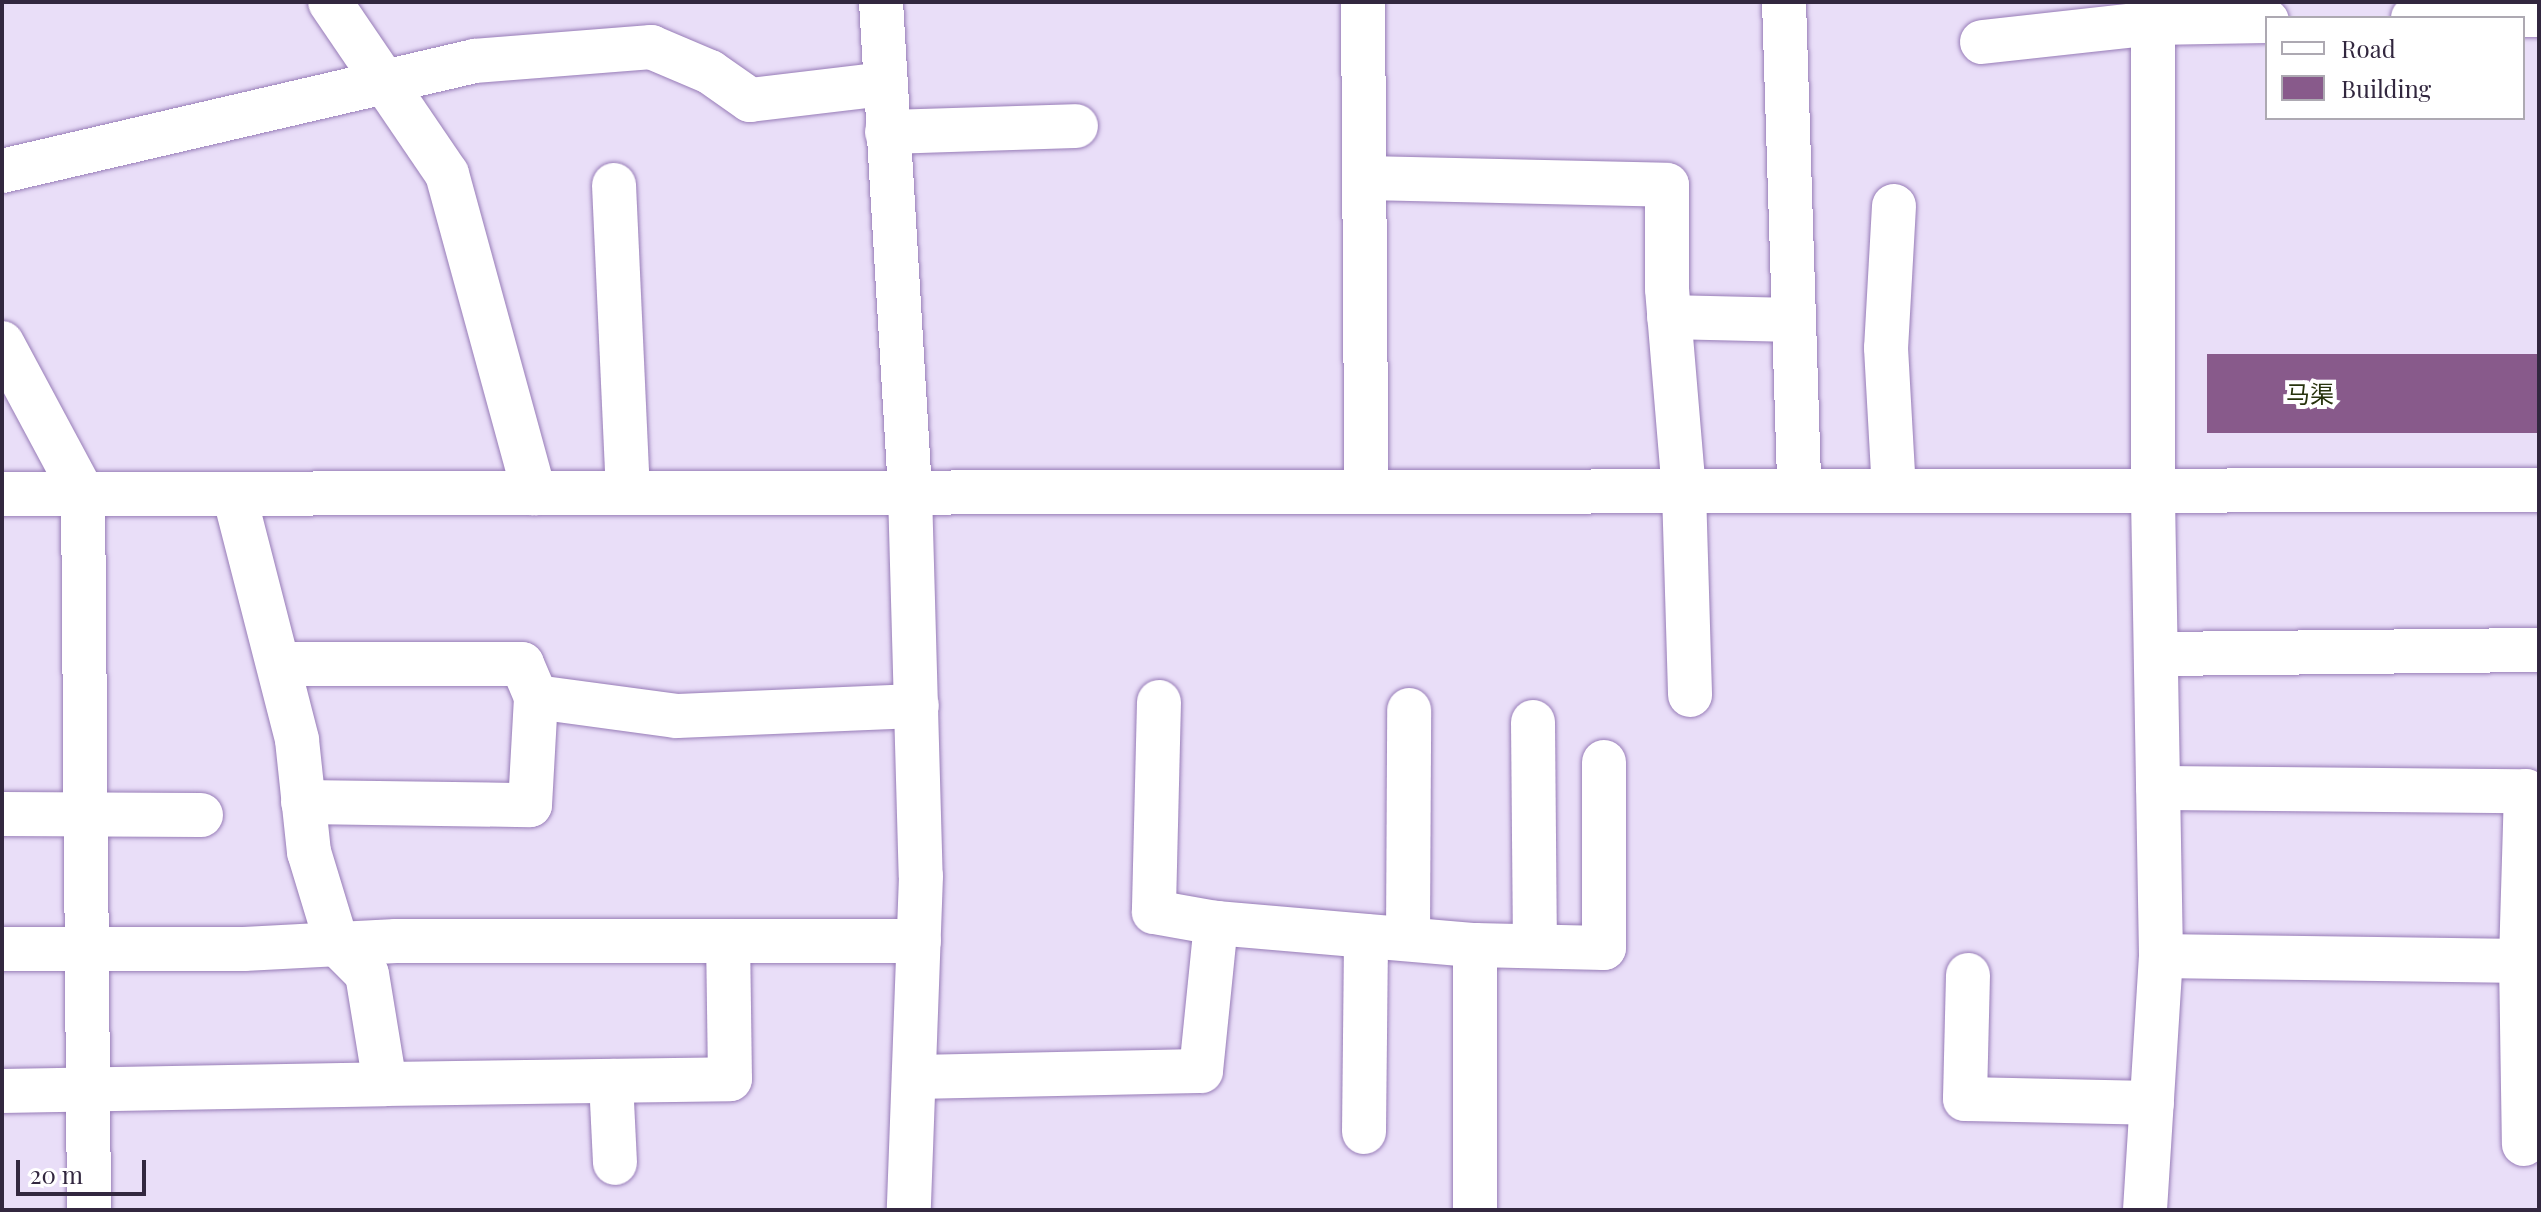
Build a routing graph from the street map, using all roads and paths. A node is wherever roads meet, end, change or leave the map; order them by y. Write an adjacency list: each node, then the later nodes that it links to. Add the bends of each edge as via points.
1 (330, 2): 10 (street)
2 (881, 2): 11 (street)
3 (1363, 2): 15 (street)
4 (1784, 2): 19 (street)
5 (2153, 13): 8 (street); 9 (street); 25 (street)
6 (2539, 15): 7 (street)
7 (2497, 16)
8 (2265, 21)
9 (1982, 42)
10 (383, 83): 11 (street, via 474,61 651,47 710,72 750,100); 14 (street); 27 (street, via 447,174)
11 (884, 84): 13 (street)
12 (1076, 126): 13 (street)
13 (887, 132): 29 (street)
14 (2, 171)
15 (1366, 178): 18 (street, via 1667,185); 26 (street)
16 (614, 185): 28 (street)
17 (1894, 206): 24 (street, via 1886,348)
18 (1669, 317): 19 (street); 22 (street)
19 (1793, 320): 23 (street)
20 (2, 343): 31 (street)
21 (2539, 490): 25 (street)
22 (1684, 491): 23 (street); 26 (street); 36 (street)
23 (1799, 491): 24 (street)
24 (1894, 491): 25 (street)
25 (2153, 491): 34 (street)
26 (1366, 492): 29 (street)
27 (534, 493): 28 (street); 32 (street)
28 (628, 493): 29 (street)
29 (910, 493): 39 (street)
30 (2, 494): 31 (street)
31 (83, 494): 32 (street); 46 (street)
32 (234, 494): 35 (street)
33 (2539, 650): 34 (street)
34 (2156, 654): 43 (street)
35 (281, 664): 37 (street, via 522,664); 44 (street)
36 (1690, 695)
37 (536, 697): 39 (street, via 676,716); 44 (street, via 530,805)
38 (1159, 702): 48 (street, via 1154,912)
39 (917, 706): 51 (street)
40 (1409, 710): 49 (street)
41 (1533, 722): 54 (street)
42 (1604, 762): 54 (street, via 1604,948)
43 (2158, 788): 57 (street); 58 (street, via 2526,791)
44 (303, 802): 52 (street, via 309,852)
45 (2, 814): 46 (street)
46 (86, 814): 47 (street); 56 (street)
47 (201, 815)
48 (1216, 923): 49 (street); 60 (street, via 1201,1071)
49 (1387, 937): 53 (street); 66 (street)
50 (728, 941): 51 (street); 52 (street); 61 (street, via 730,1079)
51 (919, 941): 60 (street)
52 (337, 944): 56 (street); 62 (street, via 367,974)
53 (1475, 945): 54 (street); 71 (street)
54 (1535, 946)
55 (2, 949): 56 (street)
56 (87, 949): 64 (street)
57 (2161, 956): 58 (street); 65 (street)
58 (2521, 961): 67 (street)
59 (1968, 975): 65 (street, via 1965,1099)
60 (914, 1077): 70 (street)
61 (611, 1081): 62 (street); 68 (street)
62 (385, 1084): 64 (street)
63 (2, 1091): 64 (street)
64 (88, 1091): 69 (street)
65 (2152, 1103): 72 (street)
66 (1364, 1132)
67 (2524, 1144)
68 (615, 1163)
69 (89, 1210)
70 (909, 1210)
71 (1475, 1210)
72 (2145, 1210)

